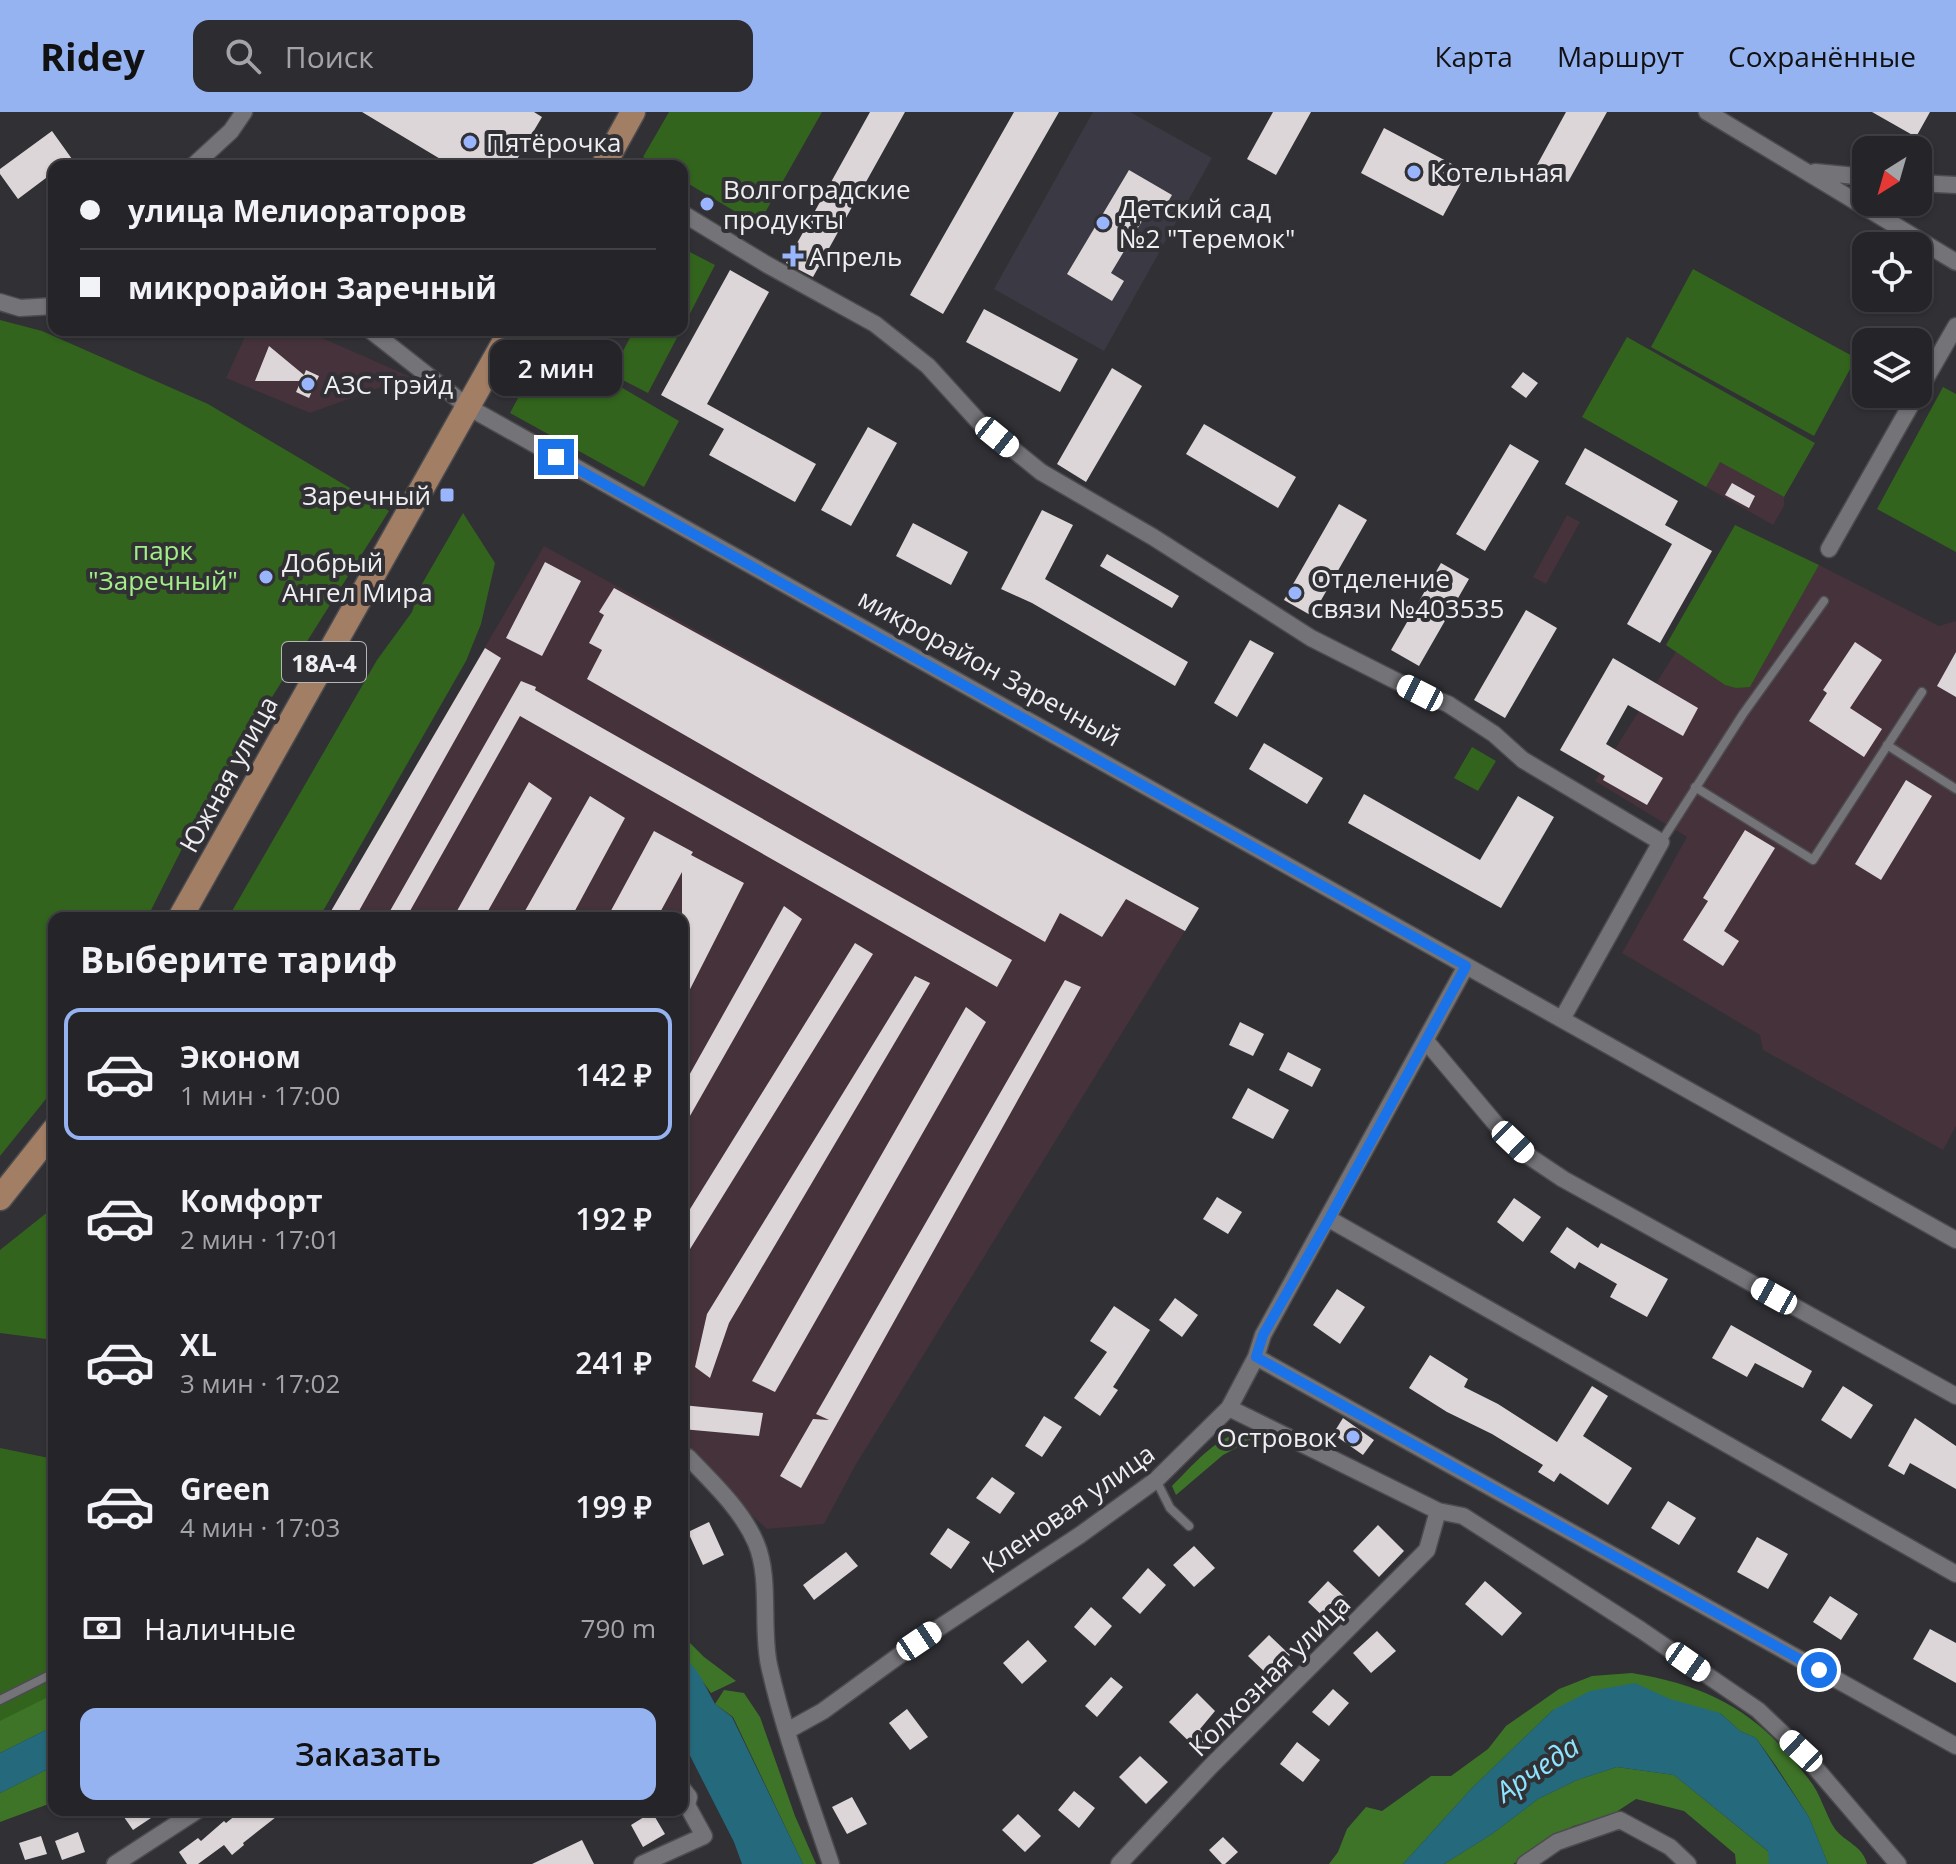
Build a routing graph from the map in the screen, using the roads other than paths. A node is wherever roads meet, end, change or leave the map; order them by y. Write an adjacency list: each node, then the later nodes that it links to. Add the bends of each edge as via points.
1 (244, 112): 4 (street)
2 (633, 112): 5 (main road)
3 (1707, 112): 6 (street)
4 (200, 160)
5 (606, 160)
6 (1809, 171): 7 (street); 11 (street)
7 (1852, 176)
8 (1932, 184): 9 (street)
9 (1956, 185)
10 (688, 217): 26 (street, via 875,324 1041,472 1311,638 1448,704 1523,760)
11 (1956, 262)
12 (0, 302): 13 (street, via 20,308)
13 (48, 306)
14 (1956, 326): 17 (street)
15 (378, 336): 18 (street, микрорайон Заречный)
16 (508, 336): 18 (main road, 18А-4)
17 (1932, 368)
18 (468, 407): 27 (main road, Южная улица / 18А-4); 28 (street, микрорайон Заречный)
19 (1909, 408): 20 (street)
20 (1829, 549)
21 (1824, 601): 24 (lane)
22 (1922, 692): 23 (lane)
23 (1887, 745): 24 (lane, via 1813,860); 25 (lane)
24 (1695, 787): 26 (lane)
25 (1956, 789)
26 (1661, 842): 29 (street)
27 (183, 912)
28 (1466, 966): 29 (street, микрорайон Заречный); 30 (street, Кленовая улица)
29 (1562, 1019): 34 (street, микрорайон Заречный)
30 (1426, 1041): 33 (street, Кленовая улица); 36 (street, via 1527,1155)
31 (48, 1138): 32 (main road)
32 (0, 1198)
33 (1329, 1219): 35 (street, Кленовая улица, via 1263,1335); 42 (street)
34 (1956, 1240)
35 (1256, 1357): 37 (street, Кленовая улица); 46 (street)
36 (1956, 1396)
37 (1229, 1408): 39 (street, Кленовая улица); 40 (street)
38 (688, 1457): 45 (street, via 736,1510 756,1543 769,1662)
39 (1156, 1480): 41 (lane, via 1170,1508); 45 (street, Кленовая улица)
40 (1438, 1511): 52 (street, Колхозная улица, via 1427,1550); 55 (street, via 1463,1516 1758,1710 1801,1751)
41 (1189, 1526)
42 (1956, 1574)
43 (48, 1676): 44 (lane)
44 (0, 1700)
45 (787, 1731): 51 (street)
46 (1956, 1746)
47 (688, 1807): 50 (street, via 704,1836)
48 (189, 1816): 49 (street)
49 (115, 1864)
50 (642, 1864)
51 (831, 1864)
52 (1119, 1864)
53 (1525, 1864): 54 (street, via 1557,1842 1620,1820 1670,1847)
54 (1688, 1864)
55 (1898, 1864)

